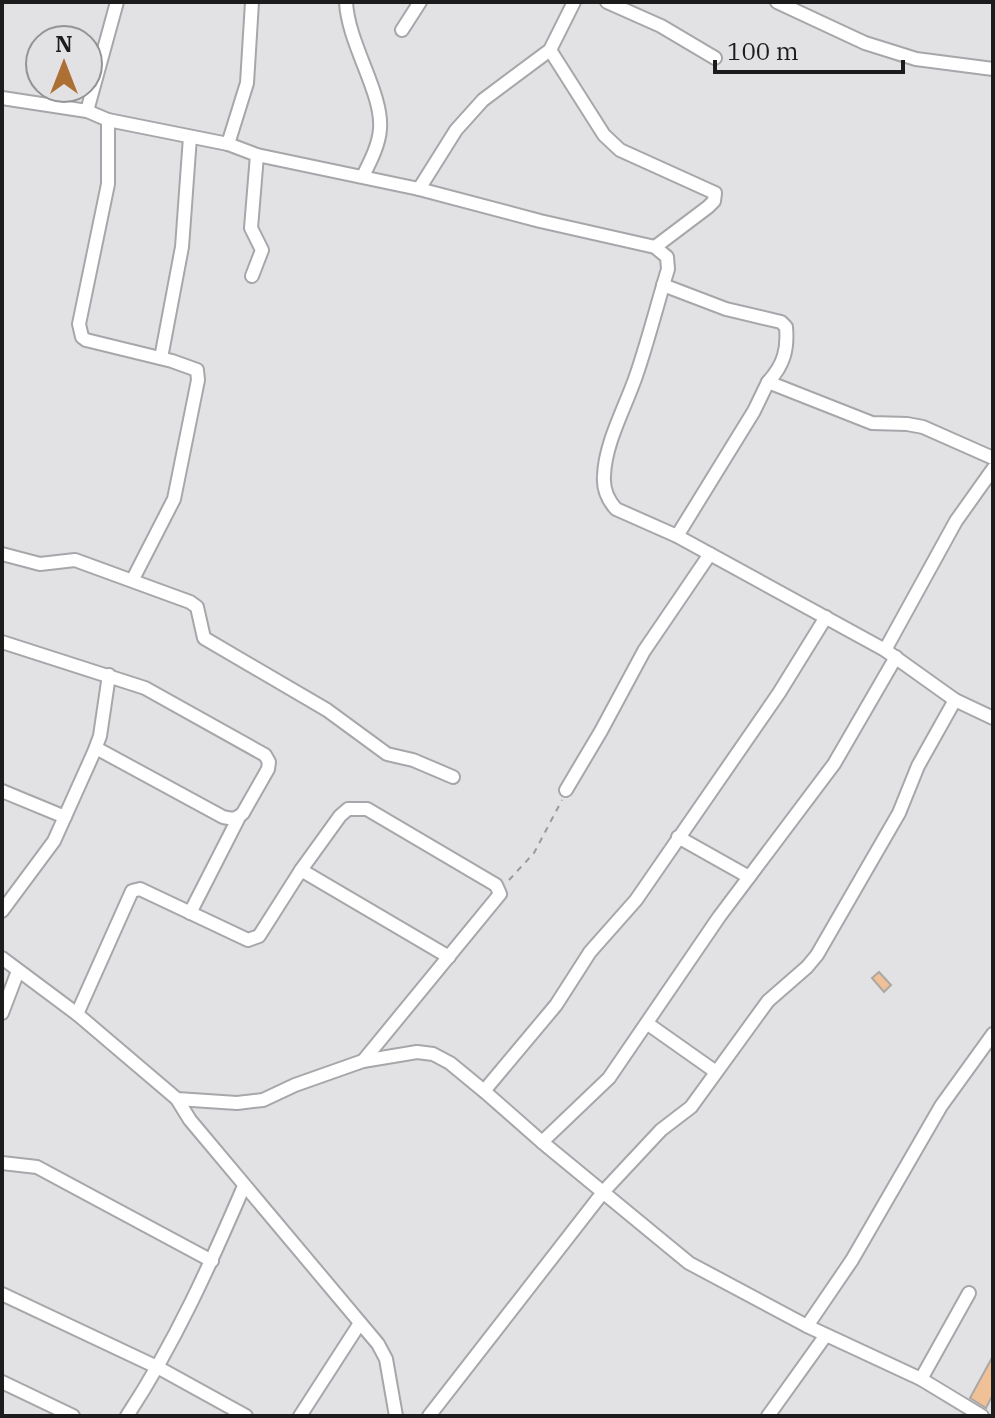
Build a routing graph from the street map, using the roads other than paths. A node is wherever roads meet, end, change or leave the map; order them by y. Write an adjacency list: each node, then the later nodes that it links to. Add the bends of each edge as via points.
1 (117, 2): 13 (street)
2 (252, 2): 16 (street, via 247,83)
3 (346, 2): 18 (street, via 351,36 381,124)
4 (420, 2): 8 (street)
5 (574, 2): 9 (street)
6 (607, 2): 10 (street)
7 (777, 2): 11 (street, via 865,43 916,59)
8 (402, 30)
9 (550, 50): 19 (street, via 483,100 456,130); 20 (street, via 604,135 620,150 715,193 708,207)
10 (715, 58)
11 (993, 69)
12 (2, 98): 13 (street)
13 (87, 111): 14 (street)
14 (108, 120): 15 (street); 23 (street, via 108,184 80,332 86,340)
15 (190, 137): 16 (street); 23 (street, via 182,247)
16 (228, 144): 17 (street)
17 (257, 155): 18 (street); 21 (street, via 251,228 262,250)
18 (363, 176): 19 (street)
19 (419, 189): 20 (street)
20 (655, 247): 22 (street, via 667,257)
21 (252, 276)
22 (663, 285): 24 (street, via 726,309 781,322 786,327 785,354 780,370); 27 (street, via 609,443 604,483 616,509)
23 (161, 358): 30 (street, via 197,370 198,380 174,499)
24 (768, 382): 25 (street, via 872,423 923,427); 27 (street)
25 (993, 458)
26 (993, 469): 33 (street, via 956,521)
27 (677, 536): 29 (street)
28 (2, 554): 30 (street, via 40,564 75,560)
29 (710, 554): 31 (street); 39 (street, via 644,651)
30 (133, 579): 38 (street, via 190,602 197,607 204,638 327,710 373,747)
31 (826, 617): 33 (street); 43 (street)
32 (2, 642): 34 (street)
33 (890, 653): 35 (street); 45 (street, via 834,764)
34 (109, 675): 37 (street); 42 (street, via 162,696 265,755 268,769)
35 (955, 700): 36 (street); 56 (street, via 899,813 817,955 768,1001)
36 (993, 718)
37 (96, 748): 41 (street); 42 (street, via 223,817)
38 (453, 777)
39 (566, 790)
40 (2, 791): 41 (street)
41 (65, 817): 46 (street, via 44,857)
42 (238, 819): 47 (street)
43 (678, 837): 45 (street); 57 (street, via 556,1005)
44 (301, 870): 47 (street, via 254,940); 48 (street); 48 (street, via 340,816 348,809 367,809 499,889 499,898)
45 (749, 877): 53 (street)
46 (2, 911)
47 (190, 913): 52 (street, via 140,889 132,891)
48 (449, 957): 55 (street)
49 (2, 958): 50 (street)
50 (18, 971): 51 (street); 52 (street)
51 (2, 1013)
52 (77, 1014): 58 (street)
53 (648, 1024): 56 (street); 59 (street, via 609,1078)
54 (993, 1034): 67 (street, via 941,1106 852,1260)
55 (363, 1061): 57 (street, via 433,1054); 58 (street, via 263,1100)
56 (716, 1072): 62 (street, via 691,1107 661,1130)
57 (484, 1091): 59 (street)
58 (177, 1099): 61 (street)
59 (542, 1142): 62 (street)
60 (2, 1163): 63 (street, via 37,1167)
61 (244, 1186): 63 (street); 66 (street)
62 (604, 1191): 67 (street, via 689,1263); 77 (street)
63 (212, 1261): 69 (street)
64 (969, 1293): 70 (street)
65 (2, 1294): 69 (street)
66 (360, 1323): 75 (street); 76 (street, via 386,1359)
67 (807, 1326): 68 (street)
68 (826, 1335): 70 (street); 78 (street)
69 (159, 1368): 73 (street); 74 (street)
70 (921, 1379): 79 (street)
71 (2, 1382): 72 (street)
72 (73, 1416)
73 (127, 1416)
74 (246, 1416)
75 (300, 1416)
76 (396, 1416)
77 (429, 1416)
78 (768, 1416)
79 (982, 1416)

